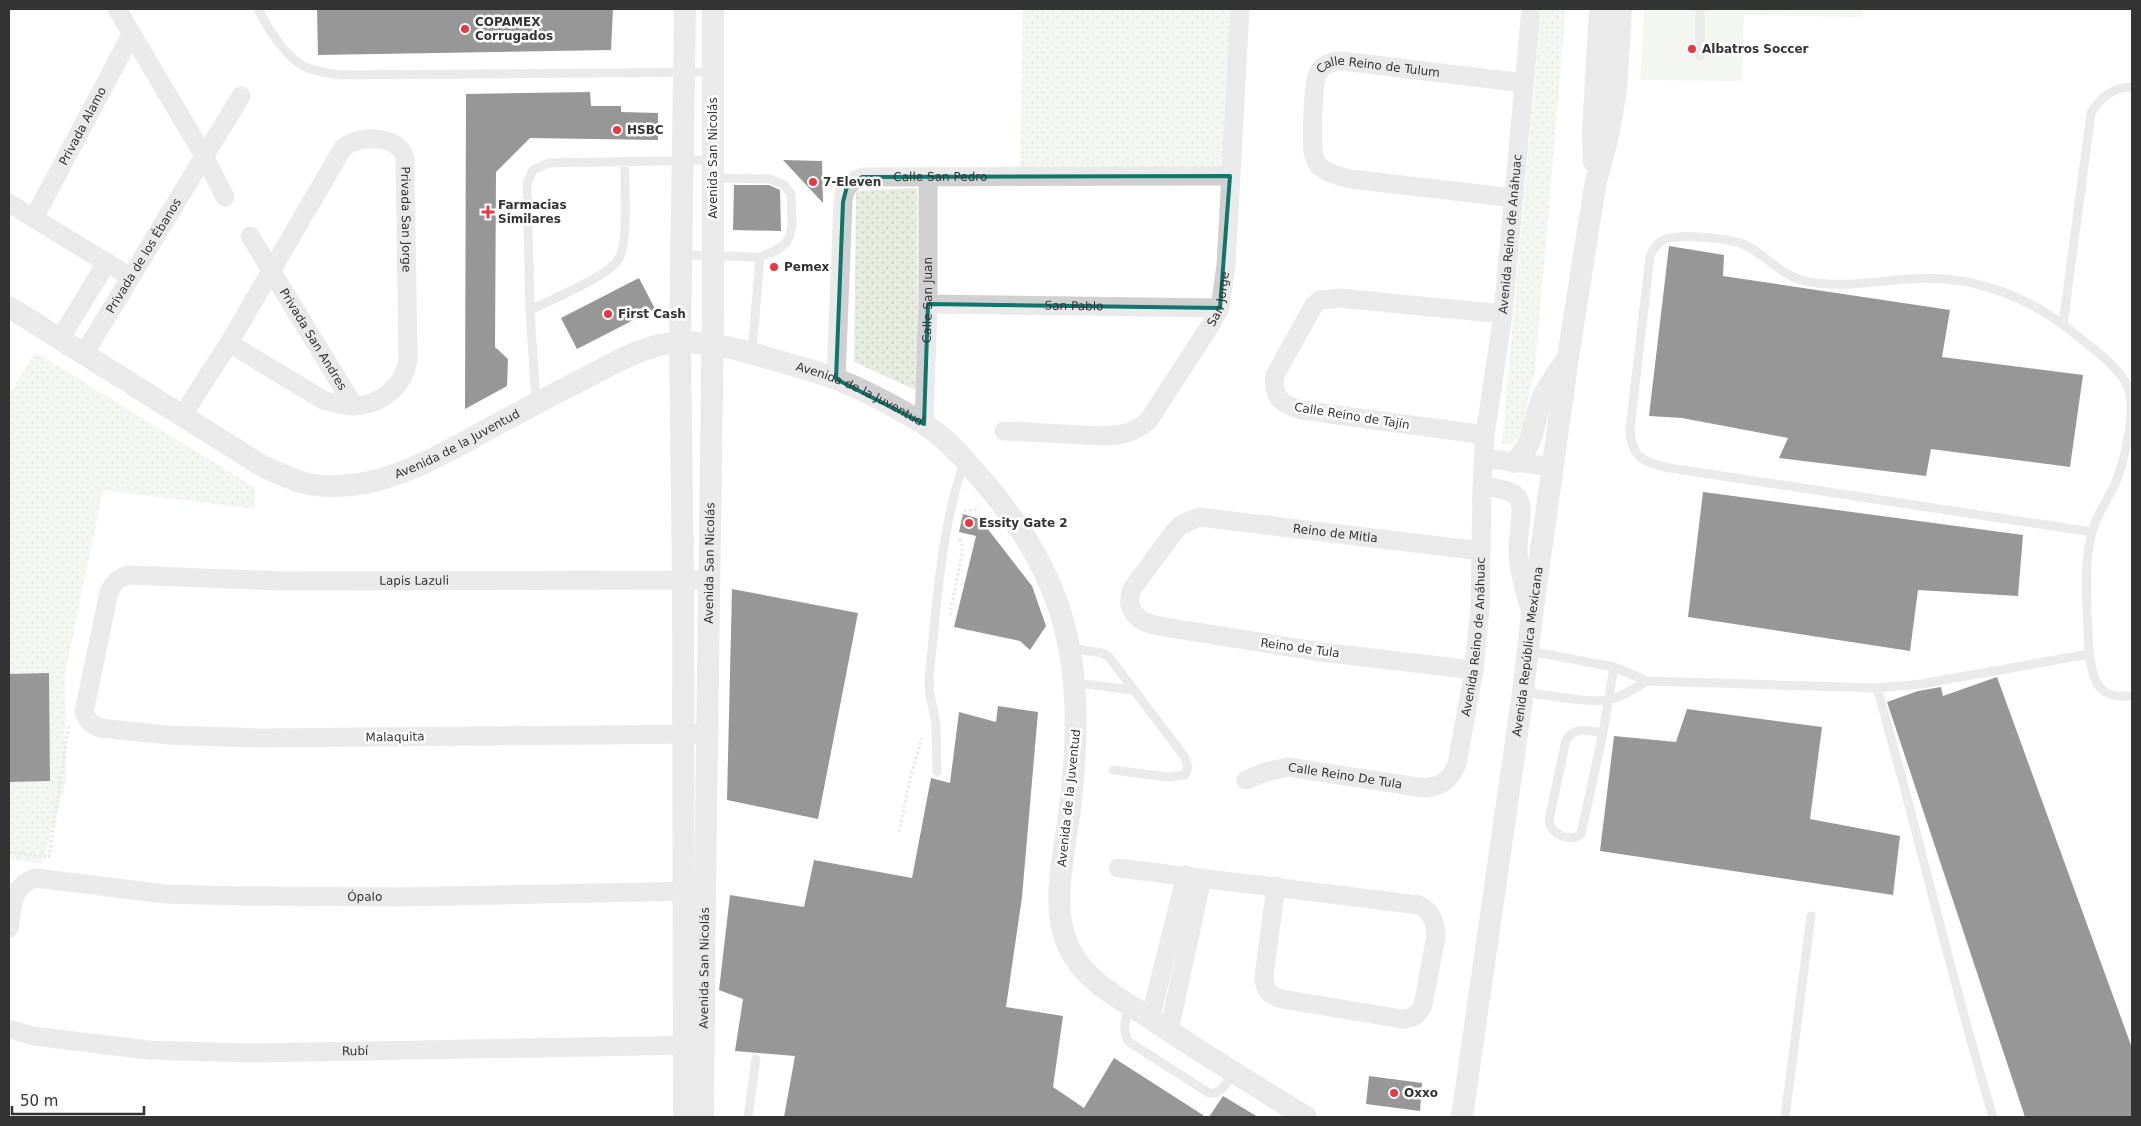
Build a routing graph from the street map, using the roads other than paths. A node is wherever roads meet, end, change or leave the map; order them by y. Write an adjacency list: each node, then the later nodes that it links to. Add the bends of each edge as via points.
1 (116, 9): 12 (street)
2 (258, 9): 14 (lane, via 284,48 303,66 340,75)
3 (684, 9): 14 (street, Avenida San Nicolás)
4 (713, 9): 15 (street, Avenida San Nicolás)
5 (1240, 9): 26 (street, San Jorge)
6 (1531, 9): 16 (street, Avenida Reino de Anáhuac)
7 (1588, 9): 20 (street, Avenida República Mexicana, via 1586,82)
8 (1600, 9): 17 (street, Avenida República Mexicana)
9 (1621, 9): 17 (street, Avenida República Mexicana)
10 (1637, 9): 20 (street, Avenida República Mexicana, via 1632,66 1624,103)
11 (1700, 9): 13 (lane)
12 (131, 35): 21 (street); 30 (street, Privada Alamo)
13 (1700, 56)
14 (685, 72): 15 (lane); 22 (street, Avenida San Nicolás)
15 (712, 72): 24 (street, Avenida San Nicolás)
16 (1524, 83): 28 (street, Avenida Reino de Anáhuac); 28 (street, Calle Reino de Tulum, via 1342,61 1324,66 1314,80 1314,152 1319,165 1338,177)
17 (1606, 87): 20 (street, Avenida República Mexicana)
18 (2132, 87): 43 (lane, via 2113,90 2099,100 2091,112)
19 (241, 96): 21 (street, Privada de los Ébanos)
20 (1601, 134): 50 (street, Avenida República Mexicana)
21 (204, 156): 27 (street); 37 (street, Privada de los Ébanos)
22 (684, 160): 23 (lane); 24 (lane); 32 (street, Avenida San Nicolás)
23 (624, 162): 41 (lane, via 624,234 620,258 604,273); 41 (lane, via 548,163 540,165 529,176)
24 (713, 169): 33 (street, Avenida San Nicolás); 34 (lane, via 778,181 789,189 792,208 790,235 786,243)
25 (928, 176): 26 (street, Calle San Pedro); 38 (street, Calle San Juan); 51 (street, Calle San Pedro, via 862,177 847,186 844,193)
26 (1230, 176): 40 (street, San Jorge, via 1226,265)
27 (225, 197)
28 (1514, 198): 42 (street, Avenida Reino de Anáhuac)
29 (9, 203): 30 (street)
30 (34, 218): 35 (street)
31 (250, 236): 36 (street)
32 (682, 255): 33 (lane); 45 (street, Avenida San Nicolás)
33 (713, 256): 34 (lane); 47 (street, Avenida San Nicolás)
34 (760, 257): 48 (lane)
35 (107, 262): 37 (street); 44 (street)
36 (271, 273): 46 (street, Privada San Jorge); 53 (street, Privada San Andres); 53 (street, Privada San Jorge, via 343,148 350,142 367,138 400,148 405,158 407,368 398,386 380,399)
37 (130, 277): 49 (street, Privada de los Ébanos)
38 (928, 304): 40 (street, San Pablo); 55 (street, Calle San Juan)
39 (9, 307): 44 (street, Avenida de la Juventud)
40 (1220, 308): 56 (street, San Jorge, via 1148,421 1138,429 1105,436)
41 (530, 310): 52 (lane)
42 (1503, 314): 57 (street, Avenida Reino de Anáhuac); 57 (street, Calle Reino de Tajín, via 1339,298 1320,300 1309,312 1275,374 1274,385 1280,401 1301,410)
43 (2063, 324): 63 (lane, via 2108,361 2128,387 2131,398 2123,458); 63 (lane, via 2024,300 1994,288 1937,278 1851,284 1810,282 1784,272 1734,241 1681,236 1668,238 1660,242 1650,256 1630,442 1641,458 1670,468)
44 (60, 339): 49 (street, Avenida de la Juventud)
45 (680, 342): 47 (street, Avenida de la Juventud); 52 (street, Avenida de la Juventud, via 660,345 610,365); 65 (street, Avenida San Nicolás)
46 (229, 343): 53 (street, Privada San Jorge, via 323,400); 54 (street, Privada San Jorge)
47 (713, 345): 48 (street, Avenida de la Juventud); 66 (street, Avenida San Nicolás)
48 (752, 353): 51 (street, Avenida de la Juventud)
49 (84, 354): 54 (street, Avenida de la Juventud)
50 (1568, 357): 60 (street, via 1543,398 1531,443); 61 (street, Avenida República Mexicana)
51 (836, 379): 55 (street, Avenida de la Juventud)
52 (536, 403): 54 (street, Avenida de la Juventud, via 424,463 388,477 334,486 288,478)
53 (354, 406)
54 (182, 416)
55 (924, 424): 59 (street, Avenida de la Juventud)
56 (1004, 430)
57 (1485, 434): 58 (street, Avenida Reino de Anáhuac)
58 (1483, 458): 60 (street); 62 (street, Avenida Reino de Anáhuac)
59 (965, 460): 69 (street, Avenida de la Juventud, via 1005,506 1032,547 1061,610); 86 (lane, via 945,541 928,678 936,724)
60 (1514, 462): 61 (street)
61 (1553, 467): 68 (street, Avenida República Mexicana)
62 (1482, 486): 64 (street, Avenida Reino de Anáhuac); 68 (street, via 1513,494 1520,502 1520,570)
63 (2092, 532): 71 (lane, via 2087,572)
64 (1481, 551): 67 (street, Reino de Mitla, via 1211,517 1190,520 1174,532 1132,589 1129,604); 73 (street, Avenida Reino de Anáhuac)
65 (683, 580): 66 (street, Lapis Lazuli); 81 (street, Lapis Lazuli, via 283,581 140,575 119,578 109,592 85,704); 83 (street, Avenida San Nicolás)
66 (710, 580): 84 (street, Avenida San Nicolás)
67 (1132, 611): 73 (street, Reino de Tula, via 1141,620 1158,626 1322,652)
68 (1532, 615): 70 (street, Avenida República Mexicana)
69 (1071, 648): 75 (street, Avenida de la Juventud); 77 (lane, via 1109,657)
70 (1528, 651): 72 (lane); 78 (street, Avenida República Mexicana)
71 (2089, 654): 76 (lane, via 1921,684); 79 (lane, via 2092,674 2106,694)
72 (1614, 667): 74 (lane); 80 (lane)
73 (1474, 670): 88 (street, Avenida Reino de Anáhuac, via 1457,764)
74 (1647, 681): 76 (lane); 80 (lane)
75 (1076, 683): 77 (lane); 95 (street, Avenida de la Juventud, via 1072,797 1059,913 1068,946 1078,962 1093,980)
76 (1877, 688): 108 (lane)
77 (1133, 690): 85 (lane, via 1184,756 1188,772 1175,778)
78 (1523, 692): 80 (lane); 106 (street, Avenida República Mexicana)
79 (2132, 696)
80 (1609, 700): 82 (lane)
81 (78, 719): 83 (street, Malaquita, via 100,728 157,734 260,738)
82 (1603, 733): 82 (lane, via 1581,834 1570,837 1555,833 1549,820 1566,740 1577,731)
83 (684, 734): 84 (street, Malaquita); 92 (street, Avenida San Nicolás)
84 (707, 734): 92 (street, Avenida San Nicolás)
85 (1113, 770)
86 (937, 772)
87 (1246, 780): 88 (street, Calle Reino De Tula, via 1288,767 1424,788)
88 (1446, 783)
89 (1118, 868): 90 (street)
90 (1194, 877): 91 (street); 96 (street); 98 (street)
91 (1276, 886): 91 (street, via 1419,905 1428,910 1436,925 1436,936 1418,1014 1402,1019 1282,1000 1267,991 1264,976)
92 (695, 891): 94 (street, Ópalo, via 399,897 242,896 165,894 36,878 26,881 15,894); 99 (street, Avenida San Nicolás)
93 (1810, 916): 107 (lane)
94 (9, 928)
95 (1130, 1005): 96 (street, Avenida de la Juventud); 101 (lane, via 1124,1026 1129,1042 1209,1094 1224,1088)
96 (1150, 1019): 98 (street, Avenida de la Juventud)
97 (9, 1029): 99 (street, Rubí, via 32,1036 148,1050 249,1053)
98 (1169, 1032): 101 (street, Avenida de la Juventud)
99 (693, 1045): 102 (street, Avenida San Nicolás); 103 (street, Avenida San Nicolás)
100 (756, 1059): 104 (lane)
101 (1233, 1071): 105 (street, Avenida de la Juventud)
102 (684, 1117)
103 (704, 1117)
104 (748, 1117)
105 (1306, 1117)
106 (1462, 1117)
107 (1785, 1117)
108 (1992, 1117)

